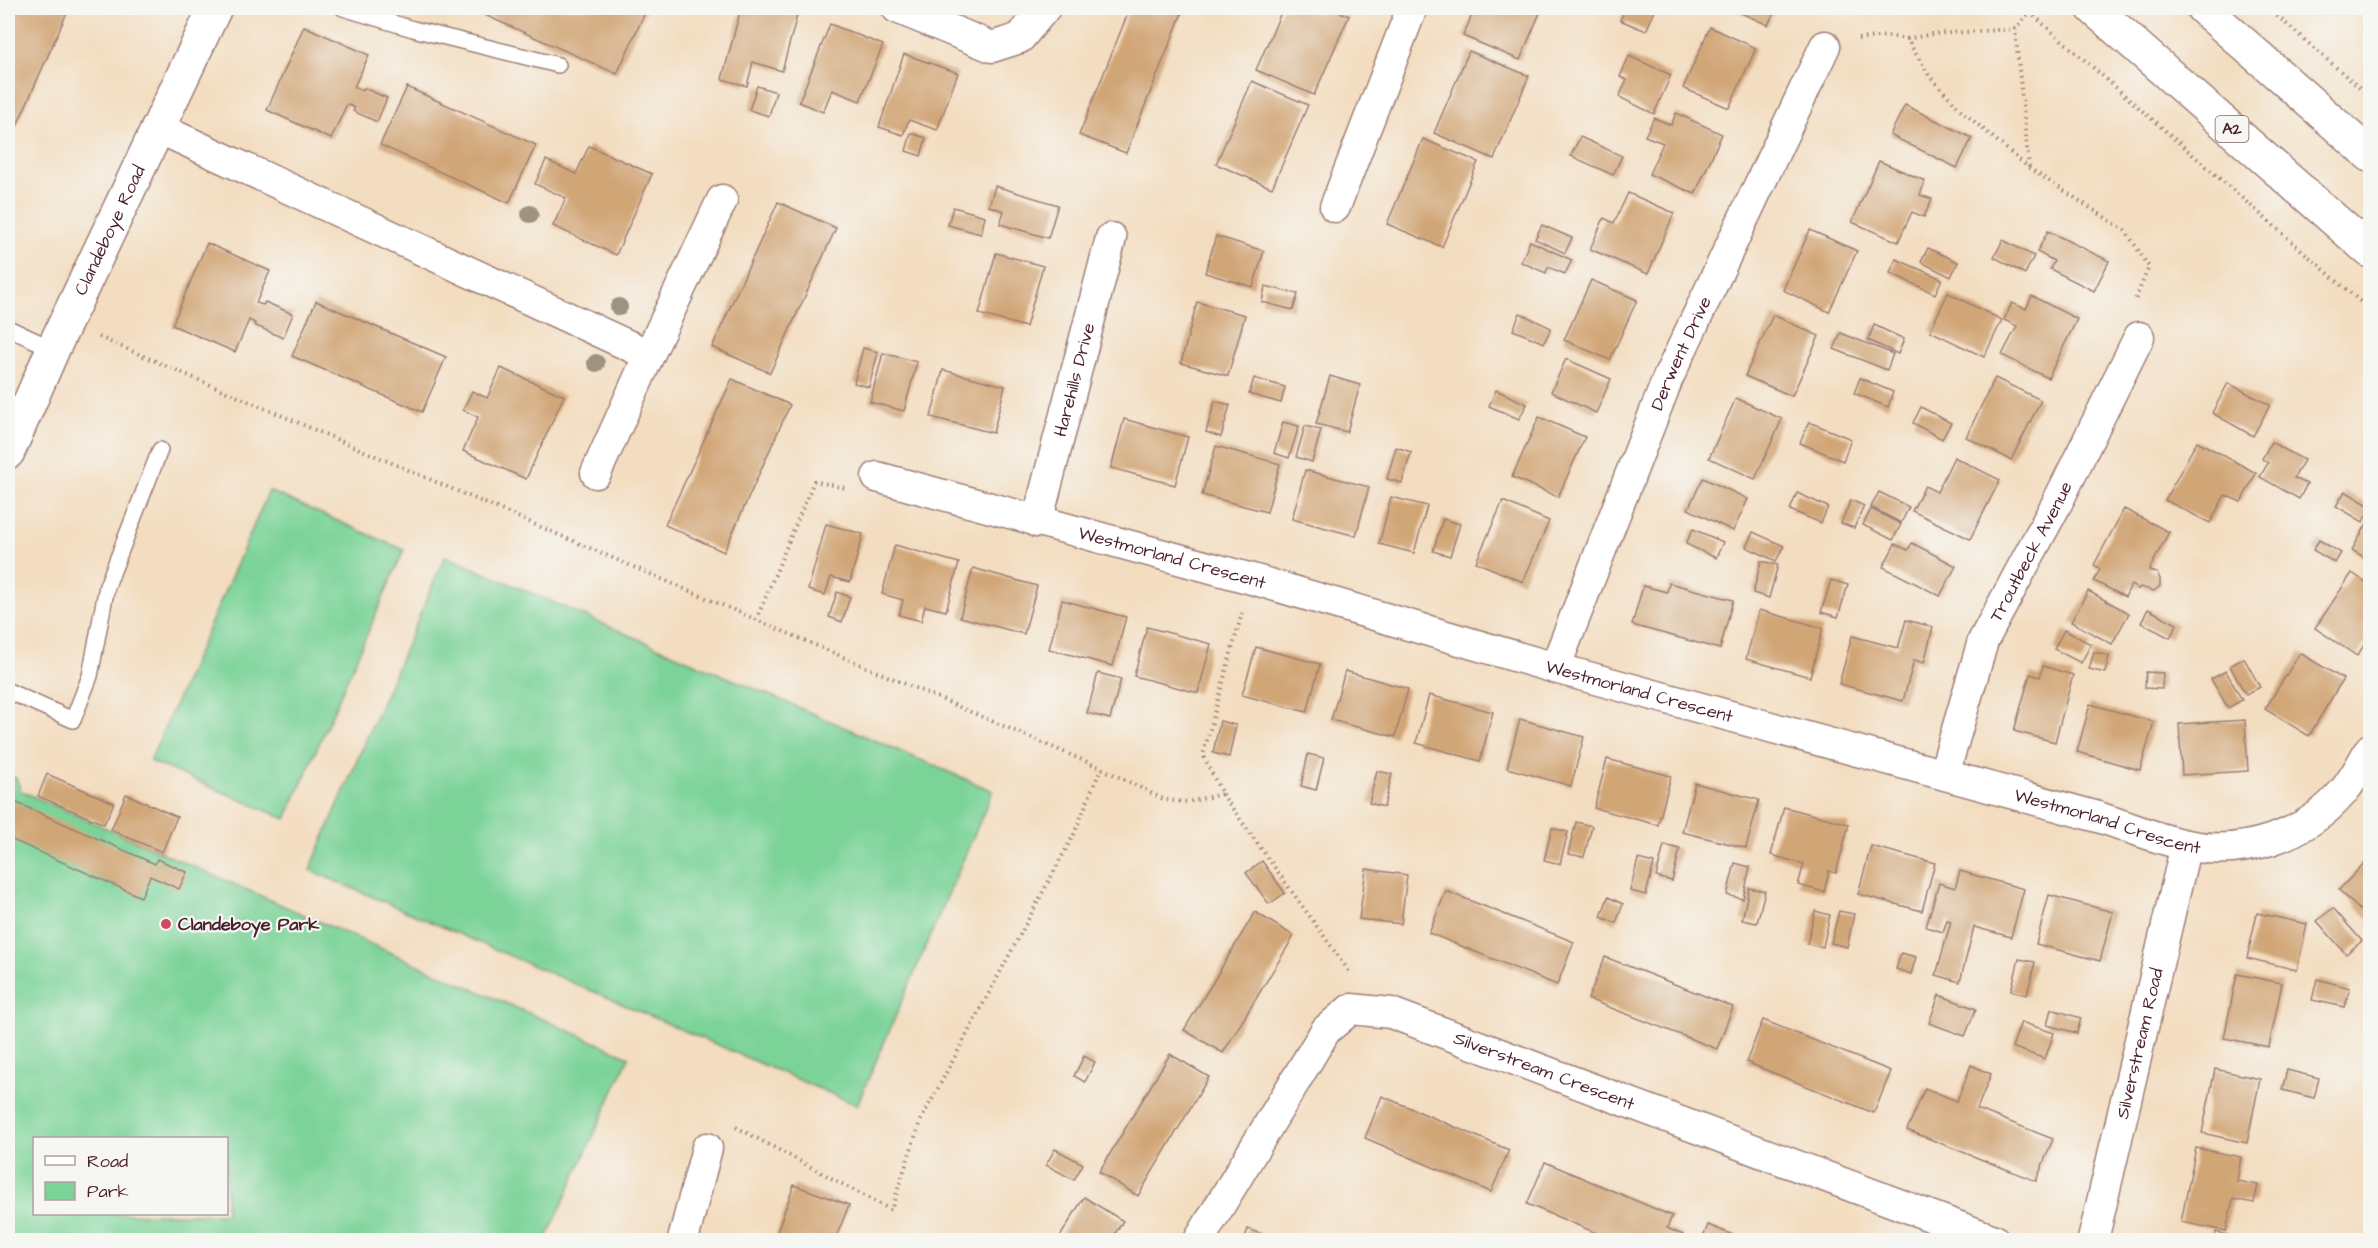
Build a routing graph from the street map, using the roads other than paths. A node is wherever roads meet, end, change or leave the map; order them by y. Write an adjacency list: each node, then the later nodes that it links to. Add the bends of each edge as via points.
1 (215, 8): 10 (main road, Clandeboye Road)
2 (343, 8): 9 (lane)
3 (897, 8): 4 (street, via 992,46 1020,38)
4 (1045, 8)
5 (1412, 8): 13 (street)
6 (2093, 8): 15 (main road, A2)
7 (2203, 8): 11 (main road)
8 (1825, 46): 25 (street, Derwent Drive, via 1668,378)
9 (558, 65)
10 (158, 128): 17 (main road, Clandeboye Road); 19 (street)
11 (2370, 155)
12 (722, 200): 19 (street)
13 (1335, 207)
14 (1111, 238): 24 (street, Harehills Drive)
15 (2370, 251)
16 (8, 328): 17 (lane)
17 (59, 336): 21 (main road, Clandeboye Road)
18 (2139, 337): 28 (street, Troutbeck Avenue, via 1983,640)
19 (649, 355): 22 (street)
20 (160, 450): 26 (lane, via 107,586 90,676 72,720)
21 (8, 452)
22 (596, 473)
23 (877, 477): 24 (street, Westmorland Crescent)
24 (1037, 522): 25 (street, Westmorland Crescent, via 1252,579)
25 (1555, 668): 28 (street, Westmorland Crescent)
26 (8, 691)
27 (2370, 749): 29 (street, Westmorland Crescent, via 2343,792 2316,818 2279,838 2229,849)
28 (1944, 774): 29 (street, Westmorland Crescent)
29 (2186, 845): 34 (street, Silverstream Road)
30 (707, 1148): 31 (street)
31 (683, 1240)
32 (1199, 1240): 33 (street, Silverstream Crescent, via 1326,1030 1351,1009 1391,1013)
33 (1994, 1240)
34 (2093, 1240)

